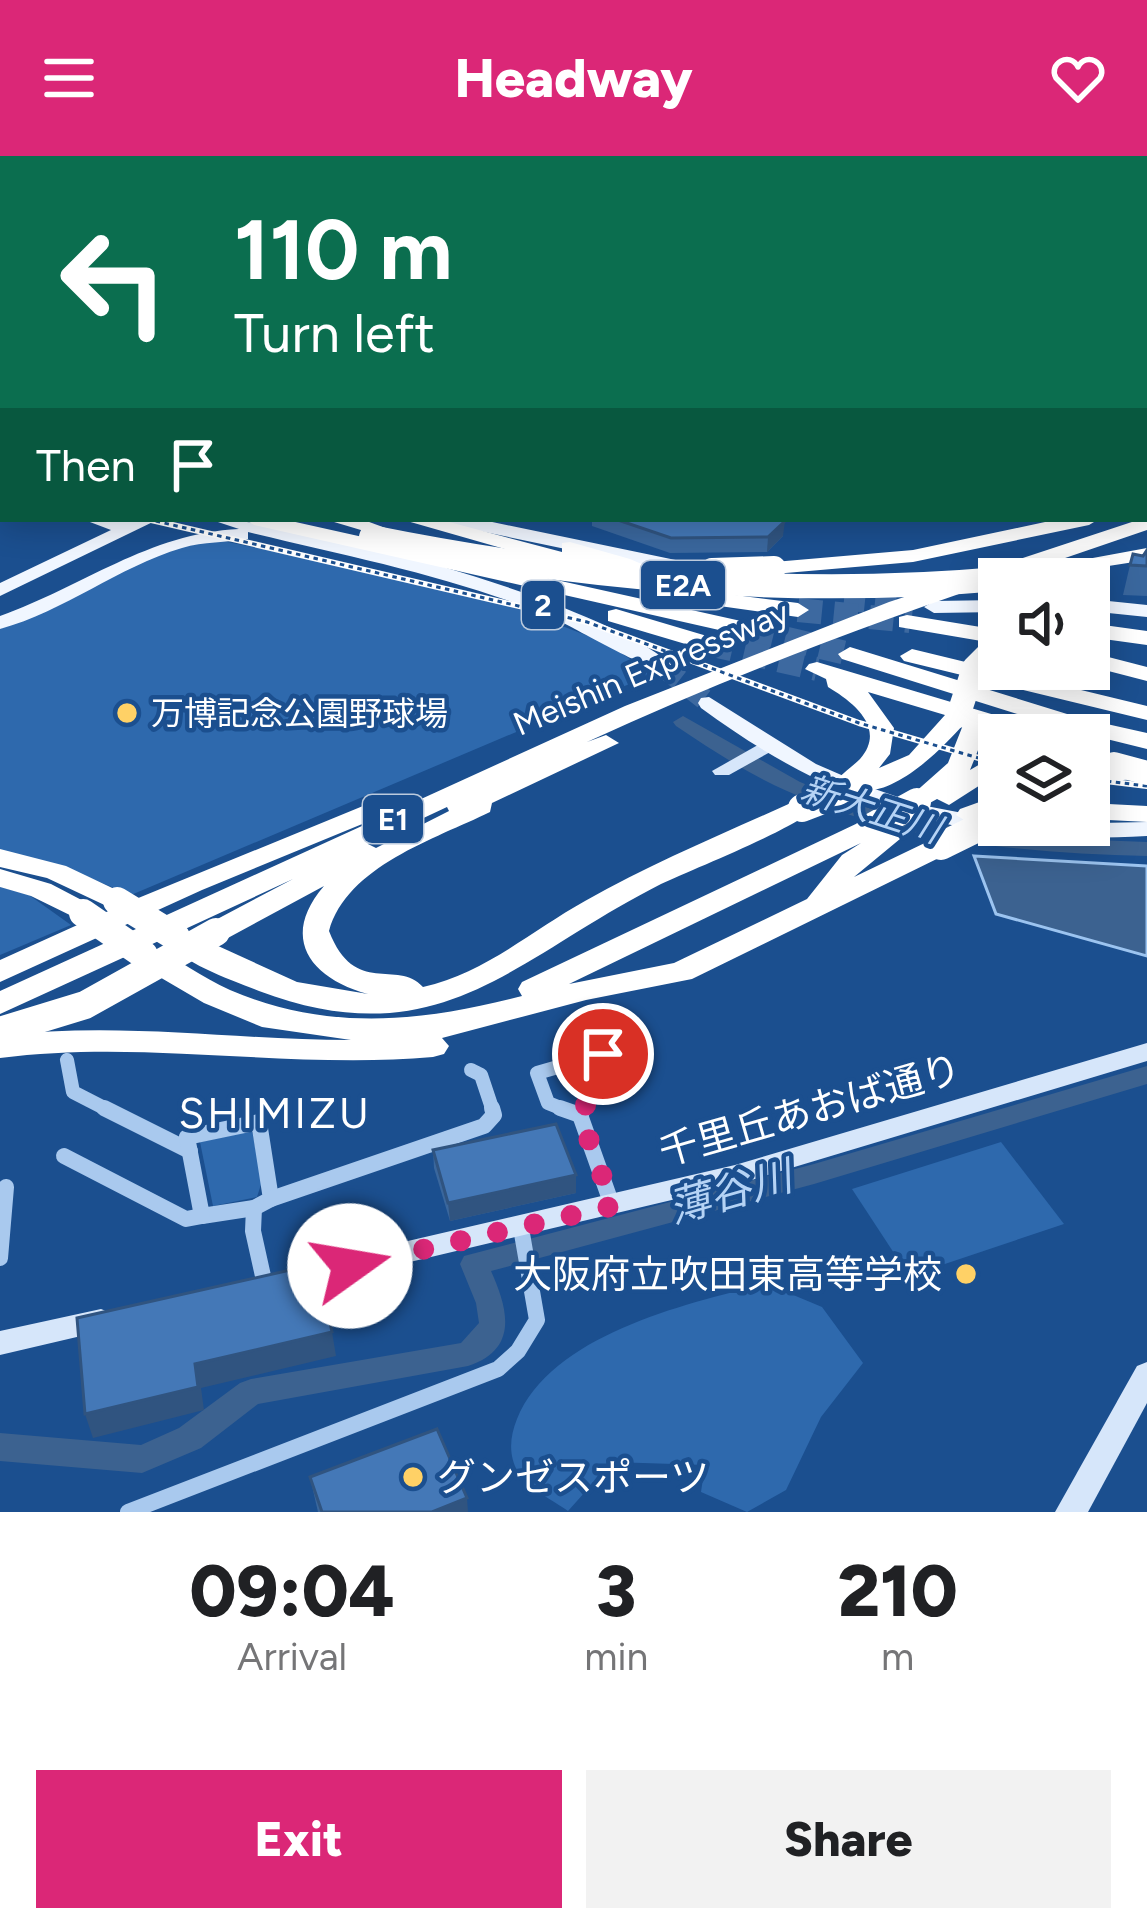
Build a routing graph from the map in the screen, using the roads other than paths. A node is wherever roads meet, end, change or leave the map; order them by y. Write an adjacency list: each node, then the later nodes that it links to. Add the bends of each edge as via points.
1 (103, 522): 2 (main road)
2 (139, 522)
3 (143, 522): 20 (main road)
4 (230, 522): 17 (main road, 2)
5 (268, 522): 8 (highway, E2A, via 757,628 538,550)
6 (310, 522): 14 (highway, E2A)
7 (342, 522): 14 (highway, E2A)
8 (422, 522)
9 (468, 522): 13 (main road, 2)
10 (1076, 522): 14 (highway, E2A, bridge, via 958,549 774,568 596,565)
11 (1109, 522): 57 (highway, Meishin Expressway / E1, via 727,656)
12 (1147, 523): 35 (highway, Meishin Expressway / E1)
13 (502, 530): 21 (main road, 2); 25 (highway, via 608,559 699,597)
14 (376, 534): 19 (highway, E2A, bridge, via 519,566 675,585 838,589)
15 (1147, 554): 16 (highway, E2A)
16 (1110, 560)
17 (385, 561): 18 (main road, 2); 27 (main road, via 240,535 197,536)
18 (412, 567): 34 (highway); 38 (main road, 2, via 562,612)
19 (978, 580)
20 (0, 590)
21 (844, 600)
22 (978, 606): 23 (main road)
23 (934, 607)
24 (1110, 607): 26 (main road)
25 (798, 610)
26 (1147, 611)
27 (0, 622)
28 (978, 622): 32 (highway, via 908,621)
29 (1147, 623): 30 (highway)
30 (1110, 624)
31 (1110, 628): 33 (highway)
32 (978, 636)
33 (1147, 636)
34 (709, 644)
35 (791, 648): 52 (highway); 69 (highway, Meishin Expressway / E1, via 493,774)
36 (978, 664): 44 (highway, bridge)
37 (1110, 664): 39 (highway)
38 (663, 667)
39 (1147, 674)
40 (978, 686): 44 (highway)
41 (709, 704): 60 (main road, via 741,760 936,817 1040,831)
42 (1147, 712): 45 (highway, via 858,651 1068,723)
43 (978, 718): 53 (highway, via 813,671 856,693 881,724 877,756)
44 (967, 719): 53 (highway, via 917,760); 54 (highway, via 959,767)
45 (1147, 741)
46 (1110, 750): 47 (highway)
47 (1147, 755)
48 (1110, 763): 49 (highway, bridge)
49 (1147, 771): 51 (highway)
50 (978, 774): 54 (highway)
51 (1110, 775)
52 (538, 776): 64 (highway, via 355,872 325,898 314,929 319,949 341,972 397,988 454,982); 70 (highway, bridge, via 394,838 85,1005)
53 (856, 783): 64 (highway, bridge)
54 (927, 804): 61 (highway)
55 (978, 811): 61 (highway)
56 (1110, 812): 58 (highway)
57 (363, 814): 66 (highway); 68 (highway, Meishin Expressway / E1)
58 (1147, 814)
59 (978, 822): 61 (highway, bridge)
60 (1147, 829)
61 (905, 837): 63 (highway); 63 (highway, via 852,861); 65 (highway, via 548,984 450,1013 376,1019 291,1010 225,986)
62 (3, 868): 65 (highway, bridge, via 41,890 100,907)
63 (809, 910): 67 (highway, via 695,967)
64 (544, 939): 65 (highway, via 446,992 358,1004 272,988)
65 (160, 947): 67 (highway, via 192,985 257,1013 353,1031 450,1026)
66 (0, 972)
67 (643, 981): 71 (highway, via 488,1035 389,1051 125,1035)
68 (0, 983)
69 (0, 1004)
70 (0, 1031)
71 (0, 1047)
72 (1147, 1052): 80 (street, 千里丘あおば通り)
73 (67, 1060): 76 (street, via 73,1092)
74 (470, 1070): 79 (street, via 482,1075 494,1115 484,1126)
75 (580, 1115): 75 (street, via 608,1065 603,1054 537,1072 548,1103); 80 (street)
76 (190, 1151): 79 (street, via 187,1137 259,1122); 82 (street)
77 (64, 1156): 82 (street, via 186,1220)
78 (6, 1187): 84 (street)
79 (271, 1199): 81 (street)
80 (613, 1206): 83 (street, 千里丘あおば通り)
81 (254, 1208): 82 (street); 85 (street)
82 (202, 1216)
83 (521, 1228): 85 (street, 千里丘あおば通り); 89 (street, via 538,1324 497,1369)
84 (0, 1258)
85 (254, 1287)
86 (132, 1314): 87 (street)
87 (0, 1343)
88 (1147, 1375): 90 (street)
89 (128, 1512)
90 (1072, 1512)

